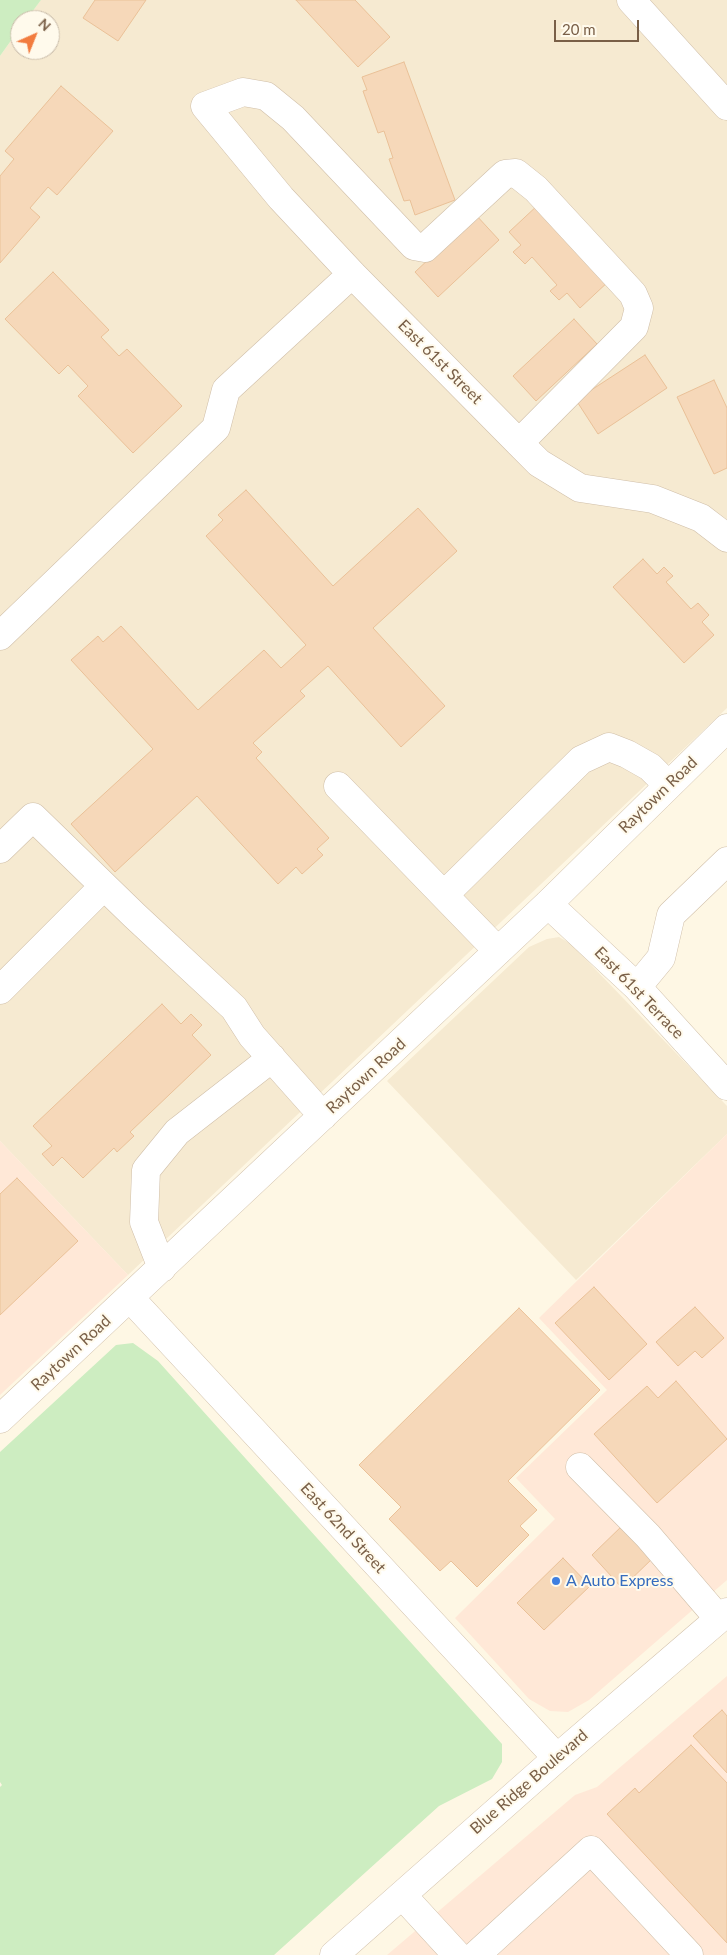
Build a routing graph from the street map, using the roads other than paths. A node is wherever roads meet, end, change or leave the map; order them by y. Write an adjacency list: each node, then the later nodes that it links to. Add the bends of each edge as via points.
1 (631, 0): 2 (street)
2 (727, 106)
3 (352, 274): 4 (street, East 61st Street); 4 (street, East 61st Street, via 281,198 205,106 243,92 266,96 293,118 414,246 425,248 505,174 516,173 536,189 633,294 639,308 634,327); 6 (street, via 226,390 216,428)
4 (519, 442): 5 (street, East 61st Street, via 539,463 580,488 653,499 701,518)
5 (727, 538)
6 (0, 636)
7 (727, 728): 8 (street, Raytown Road)
8 (668, 785): 13 (street, via 650,768 609,746 581,760); 14 (street, Raytown Road)
9 (338, 786): 13 (street)
10 (0, 849): 12 (street, via 33,817)
11 (727, 861): 16 (street, via 671,915 661,958)
12 (104, 886): 17 (street); 18 (street, via 234,1008 252,1036)
13 (444, 895): 15 (street)
14 (548, 904): 15 (street, Raytown Road); 16 (street, East 61st Terrace)
15 (498, 951): 20 (street, Raytown Road)
16 (637, 987): 19 (street, East 61st Terrace)
17 (0, 990)
18 (272, 1058): 20 (street); 21 (street, via 177,1132 146,1170 144,1222)
19 (727, 1086)
20 (323, 1116): 21 (street, Raytown Road)
21 (162, 1268): 22 (street, Raytown Road)
22 (130, 1298): 23 (street, Raytown Road); 26 (street, East 62nd Street)
23 (2, 1414)
24 (580, 1467): 25 (street)
25 (723, 1615): 26 (street, Blue Ridge Boulevard)
26 (557, 1758): 27 (street, Blue Ridge Boulevard)
27 (402, 1895): 28 (street, Blue Ridge Boulevard); 29 (street)
28 (334, 1955)
29 (457, 1955)
30 (476, 1955): 31 (street, via 591,1850)
31 (689, 1955)

